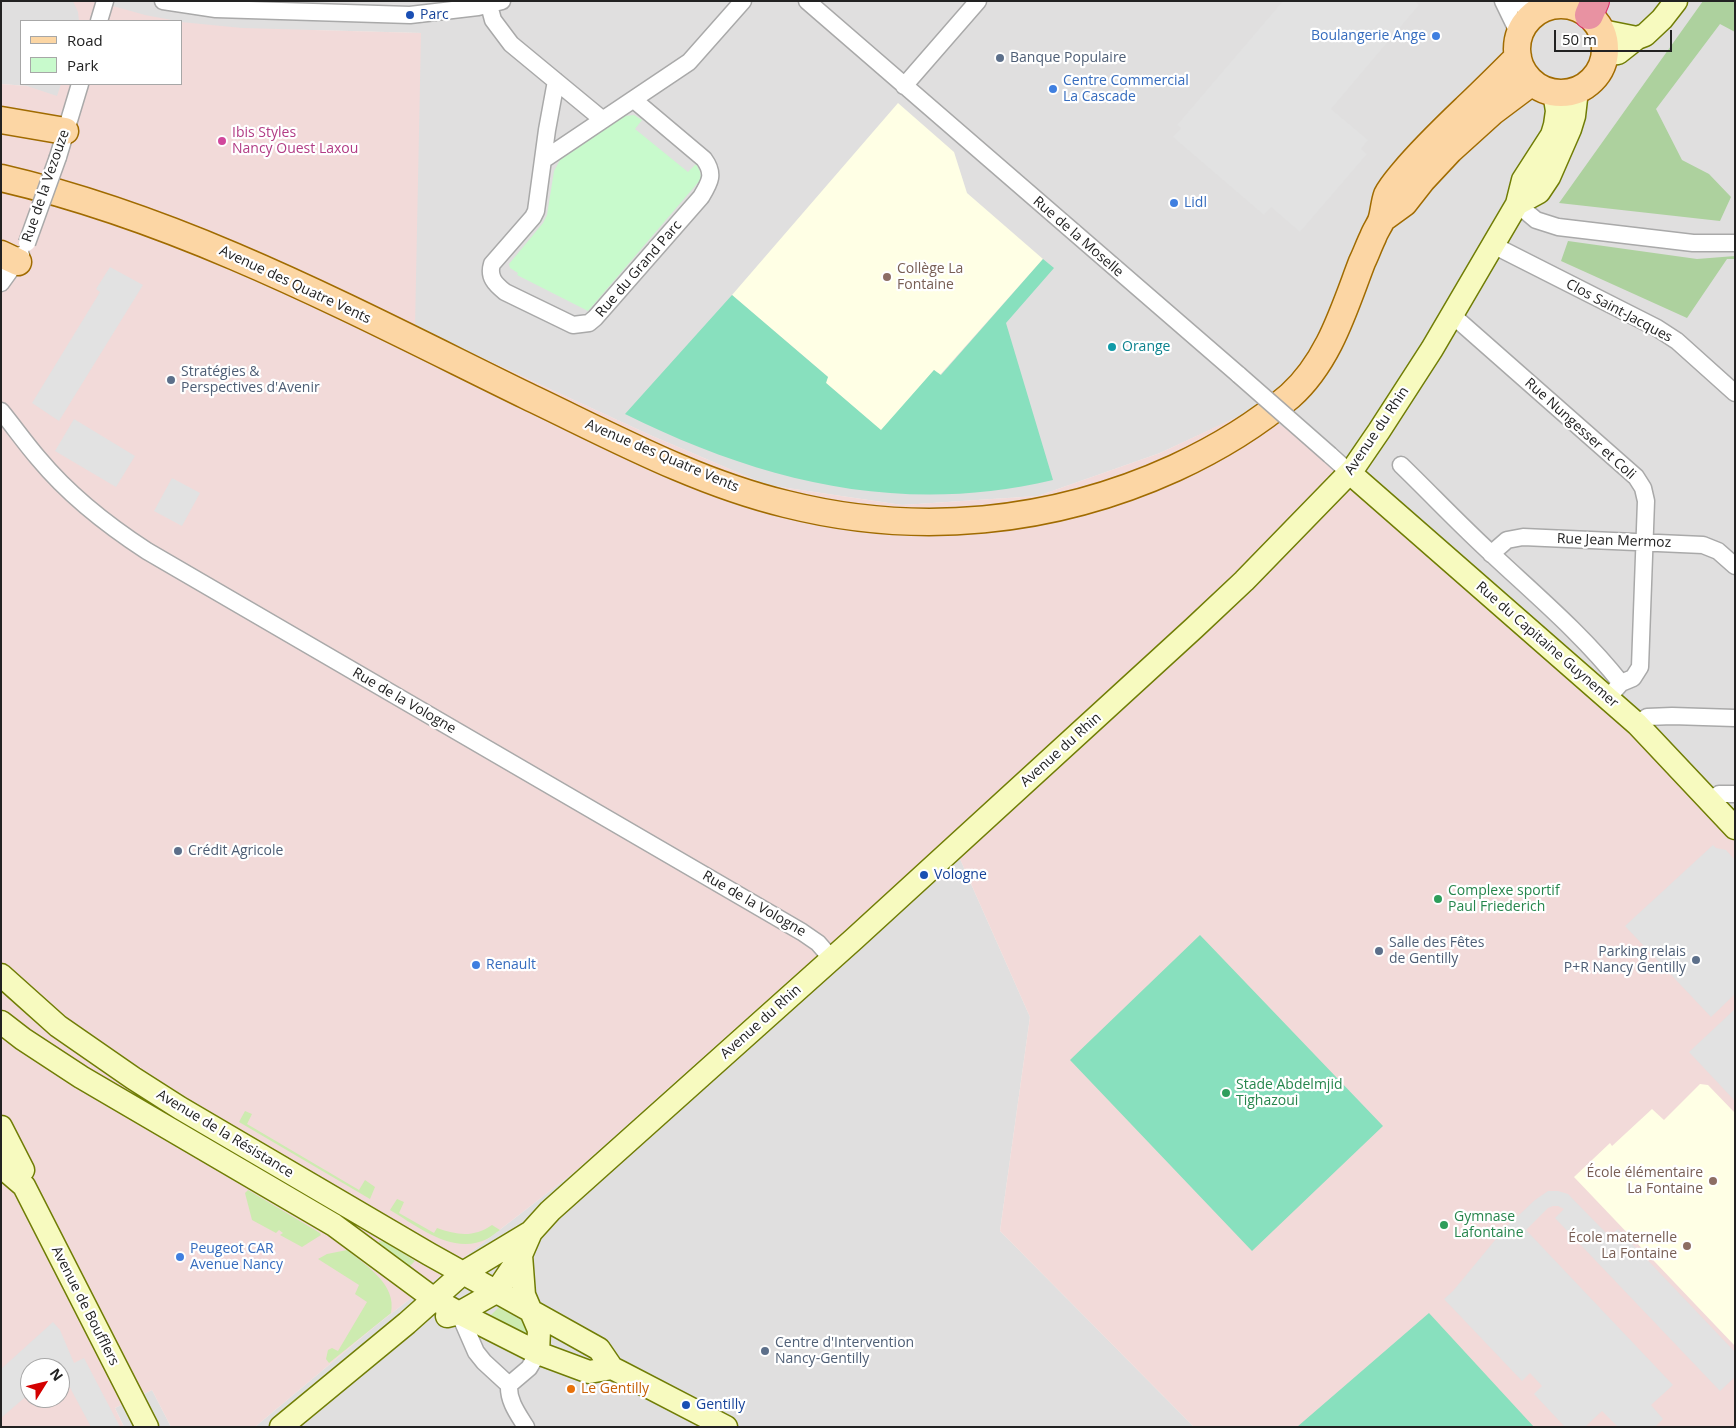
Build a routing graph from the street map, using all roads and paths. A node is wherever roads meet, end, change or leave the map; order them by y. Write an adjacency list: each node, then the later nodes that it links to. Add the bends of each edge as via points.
1 (105, 1): 12 (street)
2 (163, 1): 9 (street, via 216,9 410,15)
3 (743, 1): 18 (street, via 690,62)
4 (807, 1): 16 (street, Rue de la Moselle)
5 (978, 1): 16 (street)
6 (1503, 1): 13 (street)
7 (1512, 1): 10 (street)
8 (1676, 1): 11 (main road, via 1652,30 1618,53)
9 (496, 3): 14 (street, via 493,20 511,44)
10 (1538, 12): 11 (main road, via 1552,6); 13 (main road, via 1527,22)
11 (1588, 18): 17 (main road, via 1602,66 1588,84)
12 (99, 20)
13 (1519, 46): 17 (main road, via 1520,66); 25 (main road, Avenue des Quatre Vents, via 1417,156 1386,196)
14 (556, 81): 20 (street); 22 (street, Rue du Grand Parc)
15 (80, 85): 21 (street, Rue de la Vezouze)
16 (904, 86): 34 (street, Rue de la Moselle, bridge)
17 (1555, 88): 24 (main road, Avenue du Rhin, via 1557,111 1552,135 1523,180); 25 (main road, Avenue des Quatre Vents, via 1492,112 1422,180 1404,203)
18 (634, 100): 20 (street); 22 (street, Rue du Grand Parc, via 704,160 711,176 702,197 589,323 573,325 505,292 492,279 492,264 536,211)
19 (1, 120): 21 (main road)
20 (603, 120): 22 (street)
21 (65, 131): 28 (street, Rue de la Vezouze, bridge, via 58,157)
22 (543, 160)
23 (1, 178): 25 (main road, Avenue des Quatre Vents, via 117,211 236,257 607,434 724,485 815,511 916,522 996,519 1094,499 1155,477 1240,433 1298,388 1325,352)
24 (1517, 204): 26 (street, via 1536,220 1558,227 1693,243); 27 (main road, Avenue du Rhin)
25 (1382, 219)
26 (1735, 243)
27 (1493, 244): 30 (main road, Avenue du Rhin); 31 (street, Clos Saint-Jacques, via 1657,328 1677,341)
28 (15, 253): 29 (street, Rue de la Vezouze)
29 (1, 284)
30 (1451, 314): 34 (main road, Avenue du Rhin, via 1432,349); 35 (street, Rue Nungesser et Coli, via 1636,477 1646,501)
31 (1735, 393)
32 (1, 411): 44 (street, Rue de la Vologne, via 57,479 92,511 142,548 802,932 818,943)
33 (1401, 465): 36 (street)
34 (1350, 473): 38 (main road, Rue du Capitaine Guynemer); 44 (main road, Avenue du Rhin, via 1194,628)
35 (1645, 542): 36 (street, Rue Jean Mermoz, via 1523,537 1507,540); 37 (street, Rue Jean Mermoz, via 1703,544 1718,551); 38 (street, Rue Nungesser et Coli, via 1640,668 1633,678)
36 (1492, 554): 38 (street, via 1600,657)
37 (1735, 566)
38 (1614, 690): 40 (main road, Rue du Capitaine Guynemer)
39 (1735, 718): 40 (street, via 1646,716)
40 (1637, 724): 42 (main road, Rue du Capitaine Guynemer)
41 (1735, 794): 42 (street, via 1719,794)
42 (1710, 802): 43 (main road, Rue du Capitaine Guynemer)
43 (1735, 828)
44 (832, 959): 53 (main road, Avenue du Rhin, via 560,1201)
45 (1, 975): 47 (main road, Avenue de la Résistance)
46 (1, 1022): 48 (main road, Avenue de la Résistance)
47 (58, 1026): 48 (main road, via 44,1039); 55 (main road, Avenue de la Résistance, via 180,1108)
48 (23, 1039): 49 (main road); 57 (main road, Avenue de la Résistance, via 81,1077 334,1225)
49 (1, 1044)
50 (1, 1127): 52 (main road, Avenue de Boufflers, via 23,1169)
51 (1, 1156): 52 (main road, Avenue de Boufflers, via 10,1174)
52 (24, 1186): 64 (main road, Avenue de Boufflers)
53 (530, 1232): 54 (main road, Avenue du Rhin); 55 (main road, Avenue du Rhin)
54 (521, 1255): 56 (main road, Avenue du Rhin); 58 (main road, via 524,1295)
55 (463, 1273): 56 (main road, Avenue de la Résistance); 57 (main road, Avenue du Rhin)
56 (496, 1292): 58 (main road, Avenue de la Résistance); 59 (main road)
57 (434, 1299): 59 (main road, Avenue de la Résistance); 60 (main road, Avenue du Rhin)
58 (531, 1312): 61 (main road, via 539,1330); 62 (main road, Avenue de la Résistance, via 599,1350)
59 (459, 1313): 60 (main road); 61 (main road, Avenue de la Résistance); 63 (street, via 476,1352)
60 (407, 1323): 65 (main road, Avenue du Rhin)
61 (538, 1353): 62 (main road, Avenue de la Résistance, via 589,1372); 63 (street, via 529,1368)
62 (612, 1368): 67 (main road)
63 (509, 1385): 66 (street, via 514,1407)
64 (147, 1427)
65 (281, 1427)
66 (526, 1427)
67 (726, 1427)

